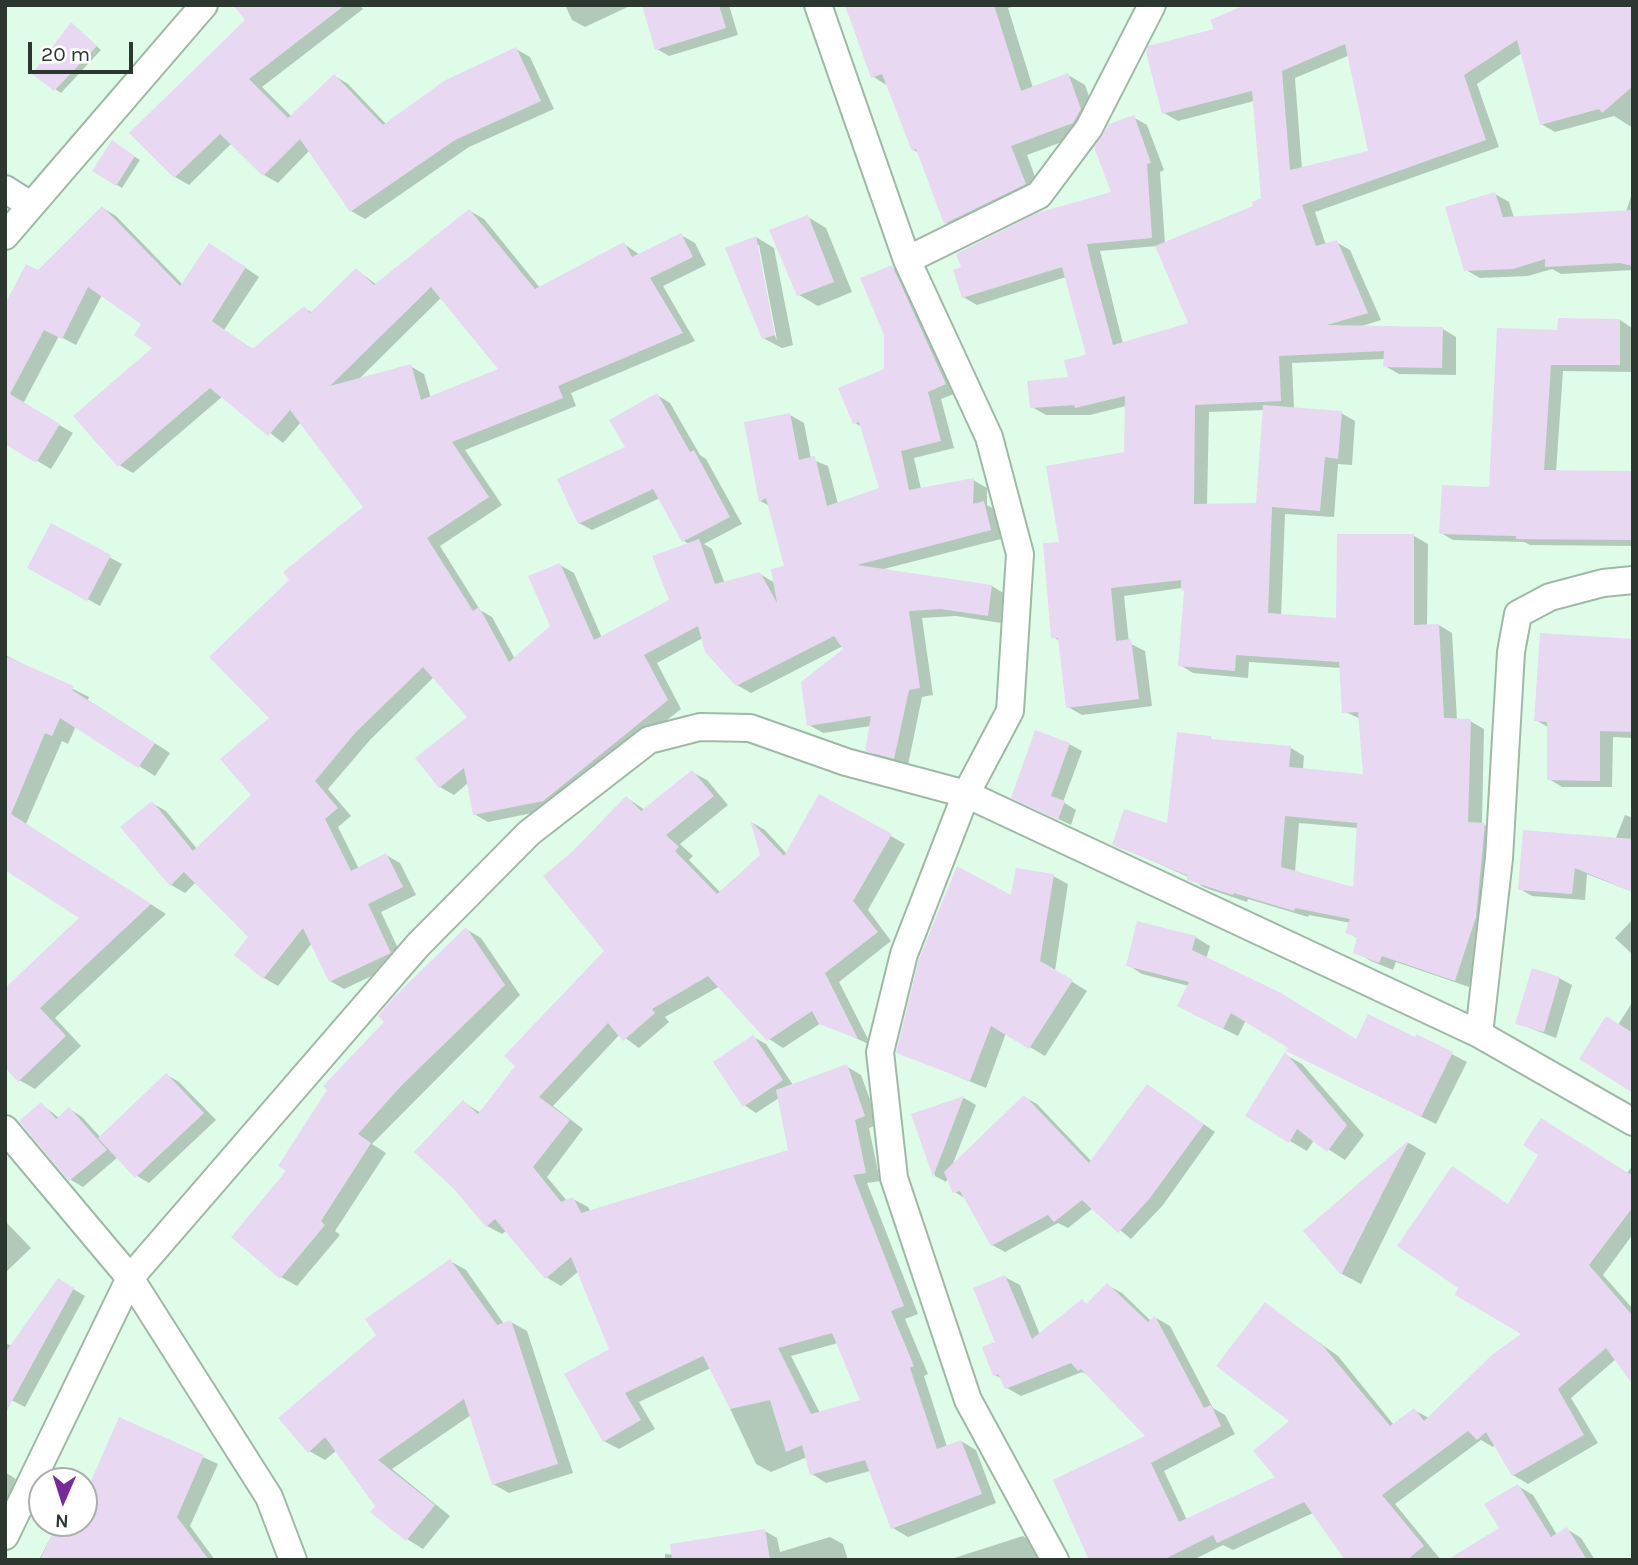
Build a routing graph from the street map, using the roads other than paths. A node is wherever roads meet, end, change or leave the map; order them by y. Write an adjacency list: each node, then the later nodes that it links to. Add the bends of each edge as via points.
1 (204, 5): 5 (street)
2 (818, 5): 7 (street)
3 (1152, 5): 7 (street, via 1088,128 1039,195)
4 (5, 189): 5 (street)
5 (30, 205): 6 (street)
6 (5, 236)
7 (907, 260): 9 (street, via 989,437 1020,554 1010,711)
8 (1633, 580): 10 (street, via 1550,597 1518,614 1511,652 1499,858)
9 (966, 794): 10 (street); 13 (street, via 846,761 750,728 700,727 649,740 529,833 418,945); 16 (street, via 904,954 880,1052 885,1102 894,1178 968,1399)
10 (1479, 1034): 11 (street)
11 (1633, 1122)
12 (5, 1129): 13 (street)
13 (130, 1278): 14 (street); 15 (street, via 269,1497)
14 (5, 1536)
15 (293, 1560)
16 (1055, 1560)

